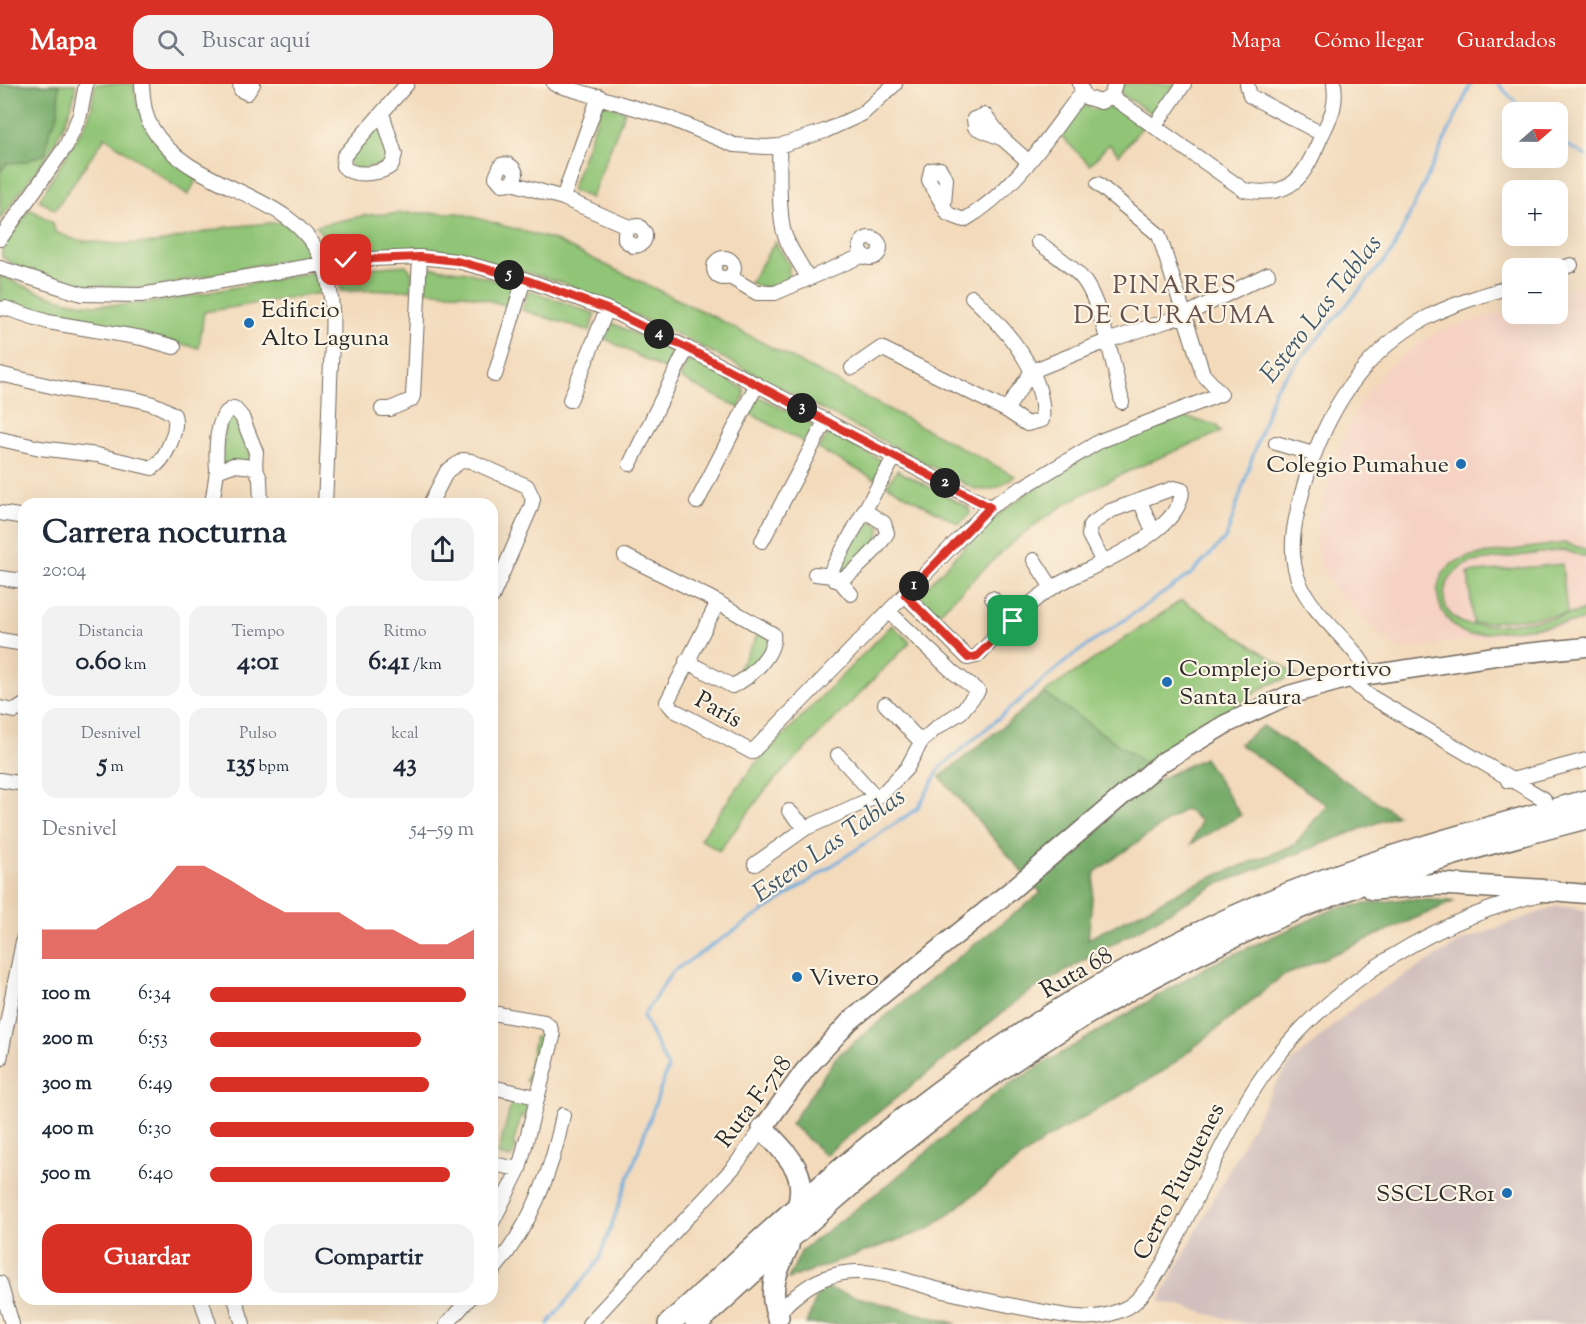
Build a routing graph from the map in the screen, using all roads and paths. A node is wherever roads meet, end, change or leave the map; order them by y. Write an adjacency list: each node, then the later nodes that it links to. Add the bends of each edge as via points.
1 (86, 84): 25 (street, via 80,115 66,146)
2 (142, 84): 29 (street, via 145,113 170,151 290,219 310,241)
3 (240, 84): 4 (street, via 247,93)
4 (253, 84)
5 (406, 84): 14 (street)
6 (554, 84): 13 (street)
7 (895, 84): 18 (street, via 862,114)
8 (1184, 84): 15 (street)
9 (1247, 84): 16 (street, via 1250,96)
10 (1334, 84): 16 (street, via 1336,104)
11 (1081, 88): 12 (street, via 1095,102); 19 (street)
12 (1113, 90): 15 (street)
13 (599, 96): 18 (street, via 734,144); 22 (street)
14 (382, 113): 14 (street, via 344,156 343,166 348,171 355,174 392,165 395,154)
15 (1155, 126): 16 (street, via 1244,190 1261,193 1290,185 1305,173)
16 (1323, 134)
17 (1003, 139): 19 (street)
18 (779, 146): 36 (street, via 783,229 793,266)
19 (1029, 162): 23 (street, via 984,209 964,220 948,214)
20 (512, 183): 22 (street)
21 (1098, 184): 41 (street, via 1159,235)
22 (563, 198): 24 (street)
23 (944, 204)
24 (629, 227)
25 (0, 239)
26 (1038, 242): 42 (street, via 1082,279)
27 (864, 255): 36 (street)
28 (420, 257): 29 (street, via 377,257); 35 (street, via 457,261); 54 (street, via 413,396 390,409)
29 (323, 264): 32 (street, via 141,295 82,294); 66 (street, via 331,290 332,327)
30 (1571, 265): 31 (street)
31 (1568, 266)
32 (0, 268)
33 (1268, 274): 41 (street)
34 (730, 277): 36 (street, via 763,294)
35 (524, 279): 40 (street); 49 (street)
36 (804, 280)
37 (1502, 290): 59 (street, via 1428,317 1374,355 1340,398)
38 (972, 297): 46 (street, via 1002,326)
39 (0, 309): 43 (street)
40 (607, 309): 44 (street); 51 (street)
41 (1185, 315): 42 (street); 48 (street)
42 (1107, 340): 46 (street); 52 (street)
43 (174, 347)
44 (687, 348): 50 (street); 61 (street)
45 (852, 368): 55 (street, via 881,348)
46 (1032, 371): 55 (street); 55 (street, via 1042,420 1027,424)
47 (0, 374): 57 (street, via 157,405 174,415 177,423 164,458 152,468)
48 (1203, 374): 53 (street); 53 (street, via 1221,394)
49 (495, 375)
50 (757, 384): 56 (street); 69 (street)
51 (570, 400)
52 (1122, 402)
53 (1198, 404): 70 (street, via 1100,441)
54 (382, 408)
55 (1006, 410)
56 (826, 420): 60 (street); 75 (street)
57 (0, 439)
58 (1276, 443): 59 (street)
59 (1313, 454): 95 (street, via 1296,515 1293,560 1310,601 1361,657)
60 (895, 456): 70 (street); 71 (street)
61 (630, 464)
62 (255, 467): 63 (street, via 233,465); 63 (street, via 256,452 242,417 234,408 223,418 216,446); 65 (street)
63 (217, 471): 64 (street)
64 (213, 498)
65 (261, 498)
66 (325, 498)
67 (433, 498): 83 (street, via 447,471 463,460 528,486 533,499 531,507)
68 (1140, 501): 74 (street); 74 (street, via 1174,488 1182,490 1182,500 1173,516); 78 (street, via 1110,511 1090,525 1089,535)
69 (697, 502)
70 (990, 507): 86 (street)
71 (865, 511): 81 (street, via 832,569); 81 (street, via 884,523 887,533 848,576)
72 (0, 513): 73 (street)
73 (18, 516)
74 (1153, 531): 78 (street)
75 (762, 541)
76 (625, 556): 88 (street)
77 (1034, 561): 84 (street)
78 (1103, 562): 84 (street)
79 (815, 574): 81 (street)
80 (0, 578): 82 (street)
81 (835, 578): 85 (street)
82 (18, 580)
83 (498, 583)
84 (1052, 588): 90 (street)
85 (851, 594)
86 (905, 595): 89 (street); 90 (street, via 968,658 977,656)
87 (992, 598): 90 (street)
88 (718, 602): 94 (street); 94 (street, via 769,630 773,634 772,650 744,680 732,686)
89 (889, 612): 94 (street, París, via 752,753 674,710 667,702); 100 (street, via 952,672 978,691 961,712)
90 (1013, 621)
91 (0, 640): 92 (street)
92 (18, 643)
93 (1586, 647): 95 (main road, Ruta F-718)
94 (686, 661)
95 (1370, 674): 96 (main road, Ruta F-718)
96 (1349, 678): 104 (street, via 1368,696); 123 (main road, Ruta F-718, via 1270,702 1161,763 850,1021 805,1070)
97 (885, 704): 100 (street)
98 (0, 708): 99 (street)
99 (18, 709)
100 (921, 742): 106 (street, via 896,782)
101 (838, 755): 106 (street)
102 (1586, 760): 104 (street)
103 (0, 780): 105 (street)
104 (1508, 781): 107 (street)
105 (18, 783)
106 (876, 797): 111 (street)
107 (1544, 800)
108 (1586, 801): 126 (highway, Ruta 68, via 1373,862 1207,930 1111,981 1004,1046 915,1109)
109 (789, 811): 111 (street)
110 (1586, 818): 115 (highway, Ruta 68, via 1454,854)
111 (806, 828): 112 (street)
112 (755, 864)
113 (1552, 891): 114 (main road, Cerro Piuquenes); 115 (highway, via 1441,884 1391,887); 136 (street, Cerro Piuquenes, via 1500,906 1433,934 1362,978 1316,1016 1275,1060 1250,1096 1160,1269 1136,1302 1095,1318 1065,1316 859,1272 829,1276 809,1286 791,1299)
114 (1586, 894)
115 (1322, 899): 130 (highway, Ruta 68, via 1175,965 1033,1048 924,1125)
116 (18, 954): 117 (street)
117 (6, 990): 119 (street)
118 (498, 1014): 121 (street, via 544,1022 550,1027 553,1037)
119 (0, 1059)
120 (498, 1088): 121 (street)
121 (536, 1097): 125 (street)
122 (563, 1115): 131 (street, via 547,1176 528,1218)
123 (763, 1128): 127 (highway); 137 (street, Ruta F-718, via 734,1167)
124 (498, 1165): 125 (street)
125 (519, 1169): 129 (street)
126 (843, 1169): 127 (highway, via 818,1173); 128 (highway, Ruta 68)
127 (798, 1170): 128 (highway)
128 (798, 1207): 142 (highway, Ruta 68)
129 (498, 1211)
130 (792, 1237): 136 (highway, via 774,1277 772,1293); 143 (highway, Ruta 68)
131 (498, 1264)
132 (0, 1283): 138 (street)
133 (203, 1305): 139 (street)
134 (237, 1305): 140 (street)
135 (464, 1305): 141 (street)
136 (778, 1320)
137 (597, 1321)
138 (12, 1324)
139 (209, 1324)
140 (243, 1324)
141 (447, 1324)
142 (669, 1324)
143 (696, 1324)

